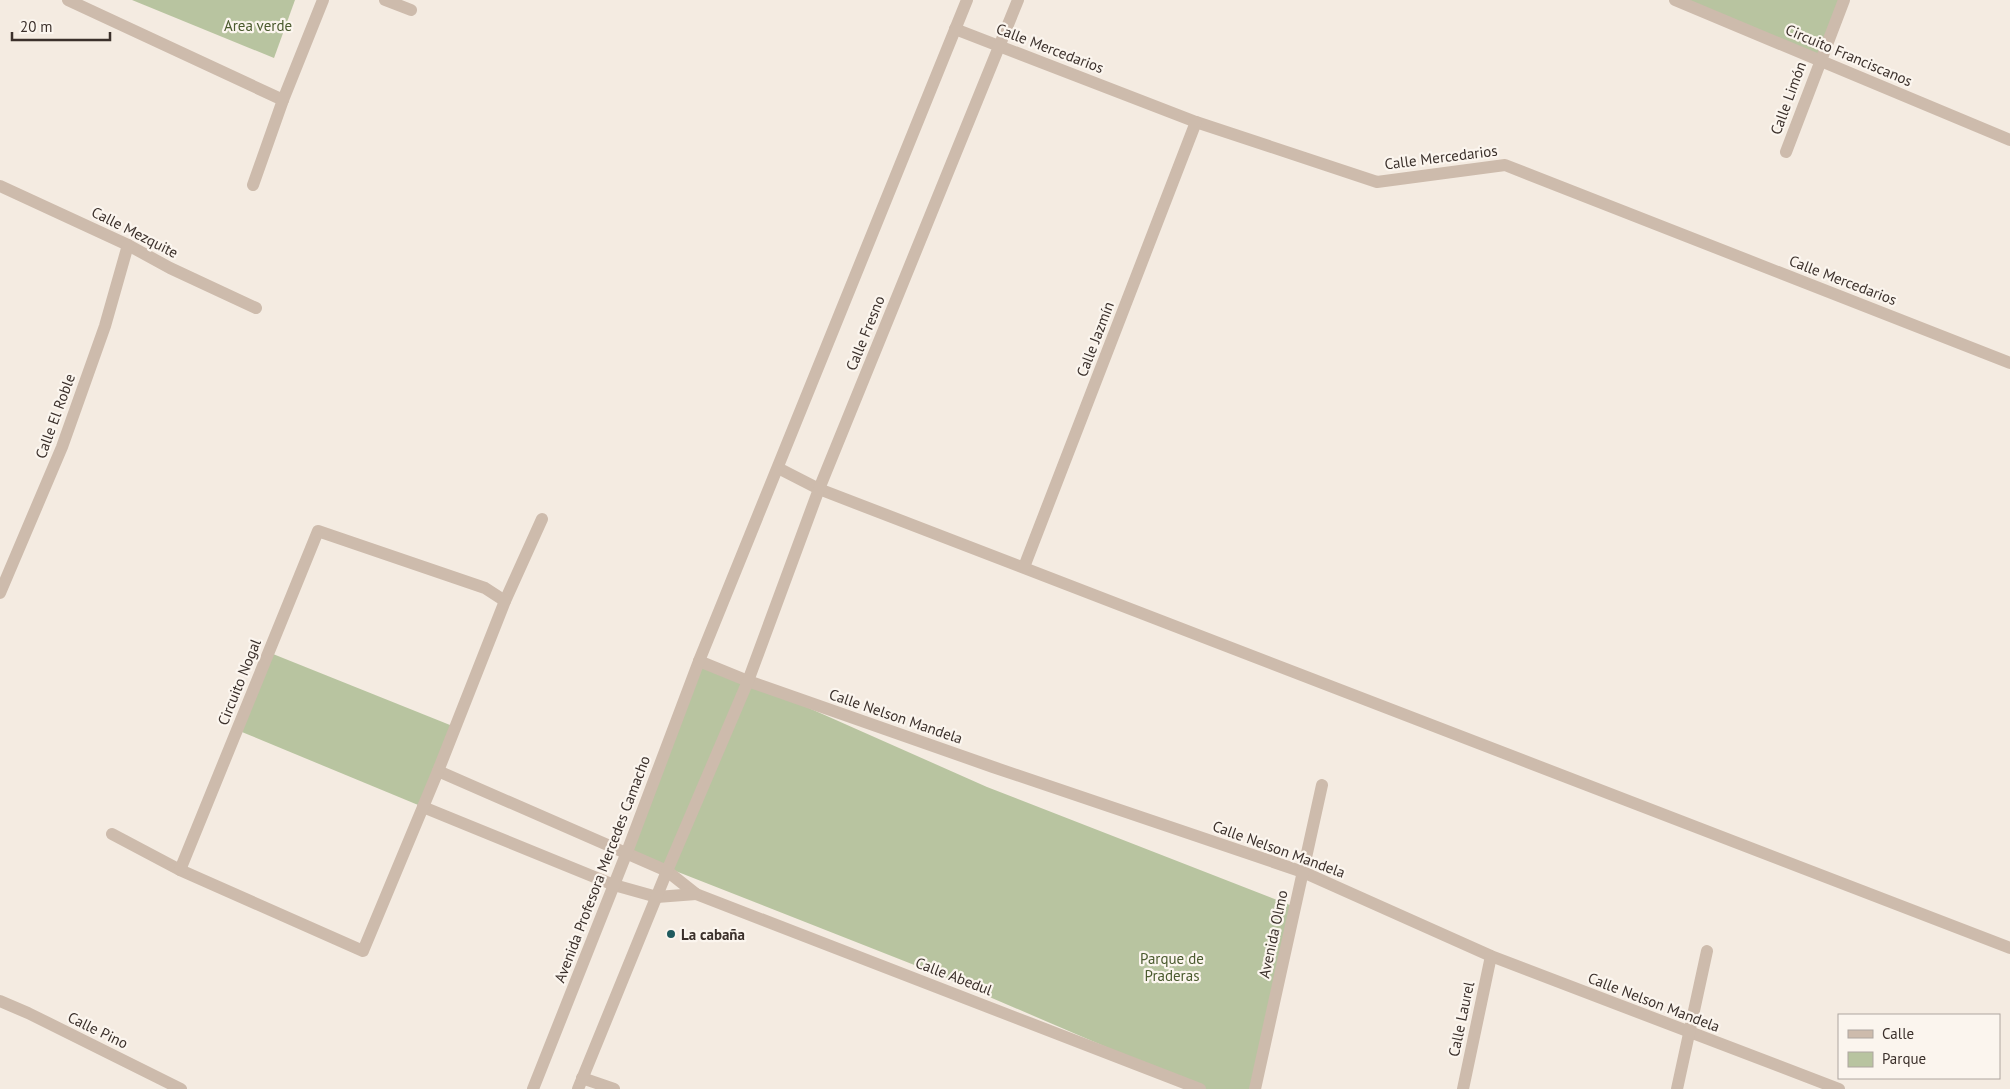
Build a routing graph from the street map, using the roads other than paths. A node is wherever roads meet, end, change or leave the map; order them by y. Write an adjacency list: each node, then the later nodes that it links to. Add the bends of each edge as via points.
1 (68, 0): 12 (street)
2 (323, 0): 12 (street)
3 (385, 0): 8 (street)
4 (967, 0): 9 (street, Calle Fresno)
5 (1018, 0): 10 (street, Calle Fresno)
6 (1675, 0): 11 (street, Circuito Franciscanos)
7 (1844, 0): 11 (street, Calle Limón)
8 (411, 10)
9 (955, 29): 10 (street, Calle Mercedarios); 21 (street, Calle Fresno)
10 (999, 46): 13 (street, Calle Mercedarios); 22 (street, Calle Fresno)
11 (1820, 60): 14 (street, Circuito Franciscanos); 15 (street, Calle Limón)
12 (283, 100): 16 (street)
13 (1196, 122): 20 (street, Calle Mercedarios, via 1378,182 1505,165); 24 (street, Calle Jazmín)
14 (2010, 140)
15 (1786, 152)
16 (253, 185)
17 (0, 186): 18 (street, Calle Mezquite)
18 (128, 245): 19 (street, Calle Mezquite); 25 (street, Calle El Roble, via 105,326 62,447)
19 (256, 308)
20 (2010, 363)
21 (778, 468): 22 (street); 27 (street, Calle Fresno)
22 (819, 489): 24 (street); 28 (street, Calle Fresno)
23 (542, 519): 26 (street)
24 (1024, 567): 40 (street)
25 (0, 593)
26 (505, 601): 29 (street); 34 (street, Circuito Nogal, via 485,588 318,531)
27 (699, 661): 28 (street, Calle Nelson Mandela); 33 (street, Avenida Profesora Mercedes Camacho)
28 (748, 681): 35 (street); 36 (street, Calle Nelson Mandela)
29 (438, 771): 31 (street); 33 (street)
30 (1322, 785): 36 (street, Avenida Olmo)
31 (422, 807): 34 (street, via 363,951); 37 (street)
32 (112, 834): 34 (street)
33 (627, 852): 35 (street); 37 (street, Avenida Profesora Mercedes Camacho)
34 (180, 870)
35 (667, 871): 38 (street, Calle Abedul); 39 (street)
36 (1303, 872): 42 (street, Calle Nelson Mandela); 50 (street, Avenida Olmo)
37 (614, 886): 39 (street); 47 (street, Avenida Profesora Mercedes Camacho)
38 (696, 894): 39 (street, Calle Abedul); 49 (street, Calle Abedul)
39 (657, 897): 45 (street)
40 (2010, 948)
41 (1707, 951): 44 (street)
42 (1491, 956): 44 (street, Calle Nelson Mandela); 51 (street, Calle Laurel)
43 (0, 1001): 46 (street, Calle Pino)
44 (1689, 1033): 52 (street); 53 (street, Calle Nelson Mandela)
45 (580, 1084): 48 (street)
46 (181, 1089)
47 (533, 1089)
48 (614, 1089)
49 (1200, 1089)
50 (1256, 1089)
51 (1463, 1089)
52 (1677, 1089)
53 (1839, 1089)

